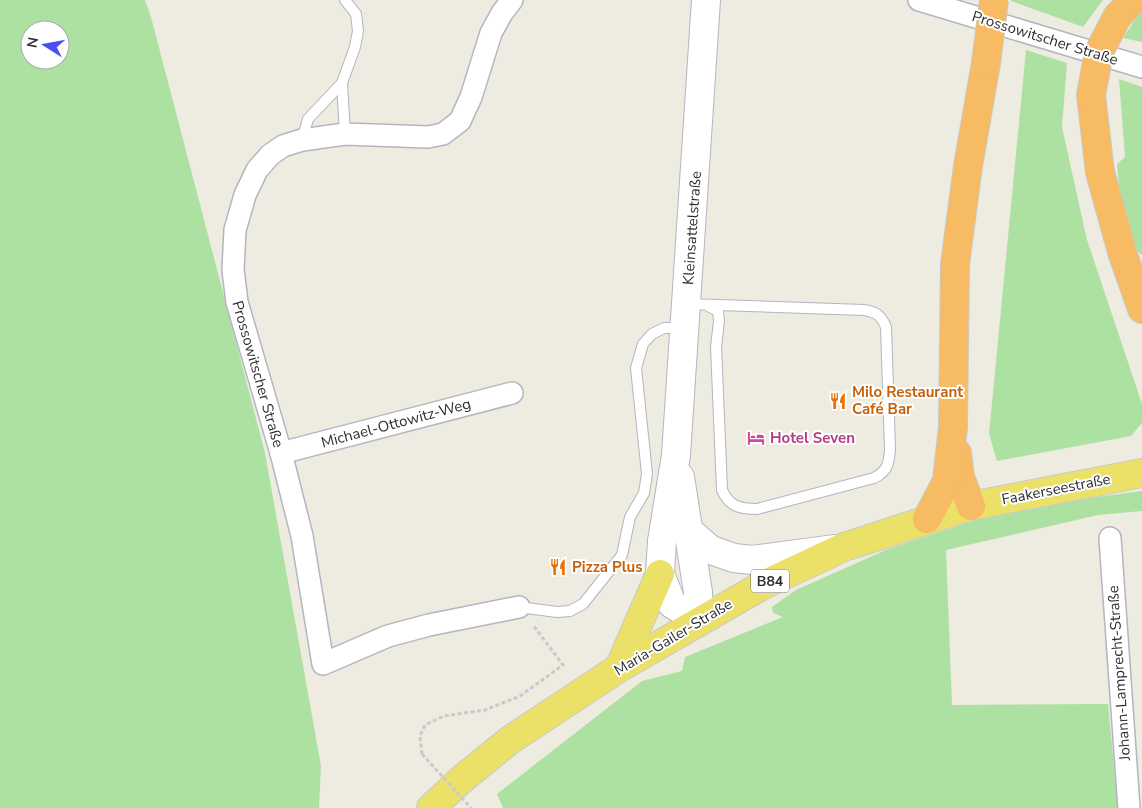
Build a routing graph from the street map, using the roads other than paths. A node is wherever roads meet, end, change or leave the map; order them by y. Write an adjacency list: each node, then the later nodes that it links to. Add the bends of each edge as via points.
1 (345, 0): 8 (lane, via 356,14 358,31)
2 (512, 0): 9 (street, Prossowitscher Straße, via 491,33 471,98 460,121 442,134 428,136)
3 (706, 0): 12 (main road, Kleinsattelstraße)
4 (919, 0): 7 (street, Prossowitscher Straße)
5 (994, 0): 14 (highway, bridge, via 955,264)
6 (1125, 8): 11 (highway, bridge, via 1099,52 1091,95 1100,172)
7 (1142, 68)
8 (342, 83): 9 (lane); 10 (lane, via 308,119)
9 (345, 134): 10 (street, Prossowitscher Straße)
10 (302, 140): 15 (street, Prossowitscher Straße, via 283,146 257,170 244,196 235,230 233,270 237,302)
11 (1142, 309)
12 (693, 313): 12 (lane, via 718,310 720,321 716,347 722,490 734,506 757,509 883,473 889,462 890,449 886,327 875,312 864,310); 16 (main road, Kleinsattelstraße); 24 (lane, via 652,334 643,344 636,368 647,474 644,493 630,517 622,555 582,604 570,611)
13 (512, 393): 15 (street, Michael-Ottowitz-Weg)
14 (953, 427): 18 (highway, via 960,477); 19 (highway, via 947,481)
15 (281, 453): 24 (street, Prossowitscher Straße, via 302,536 323,664 388,636)
16 (676, 455): 20 (main road, Kleinsattelstraße); 23 (main road, Kleinsattelstraße)
17 (1142, 474): 18 (main road, Faakerseestraße / B84)
18 (971, 506): 19 (main road, Maria-Gailer-Straße / B84)
19 (927, 519): 22 (main road, Maria-Gailer-Straße / B84)
20 (689, 531): 22 (main road, via 712,550 752,560); 25 (main road, Kleinsattelstraße)
21 (1110, 538): 28 (street, Johann-Lamprecht-Straße)
22 (844, 547): 25 (main road, Maria-Gailer-Straße / B84, via 763,585)
23 (660, 574): 25 (main road, Kleinsattelstraße, via 672,604); 26 (main road)
24 (519, 607)
25 (699, 621): 26 (main road, Maria-Gailer-Straße / B84)
26 (619, 668): 27 (main road, Maria-Gailer-Straße / B84, via 510,740)
27 (432, 808)
28 (1129, 808)

